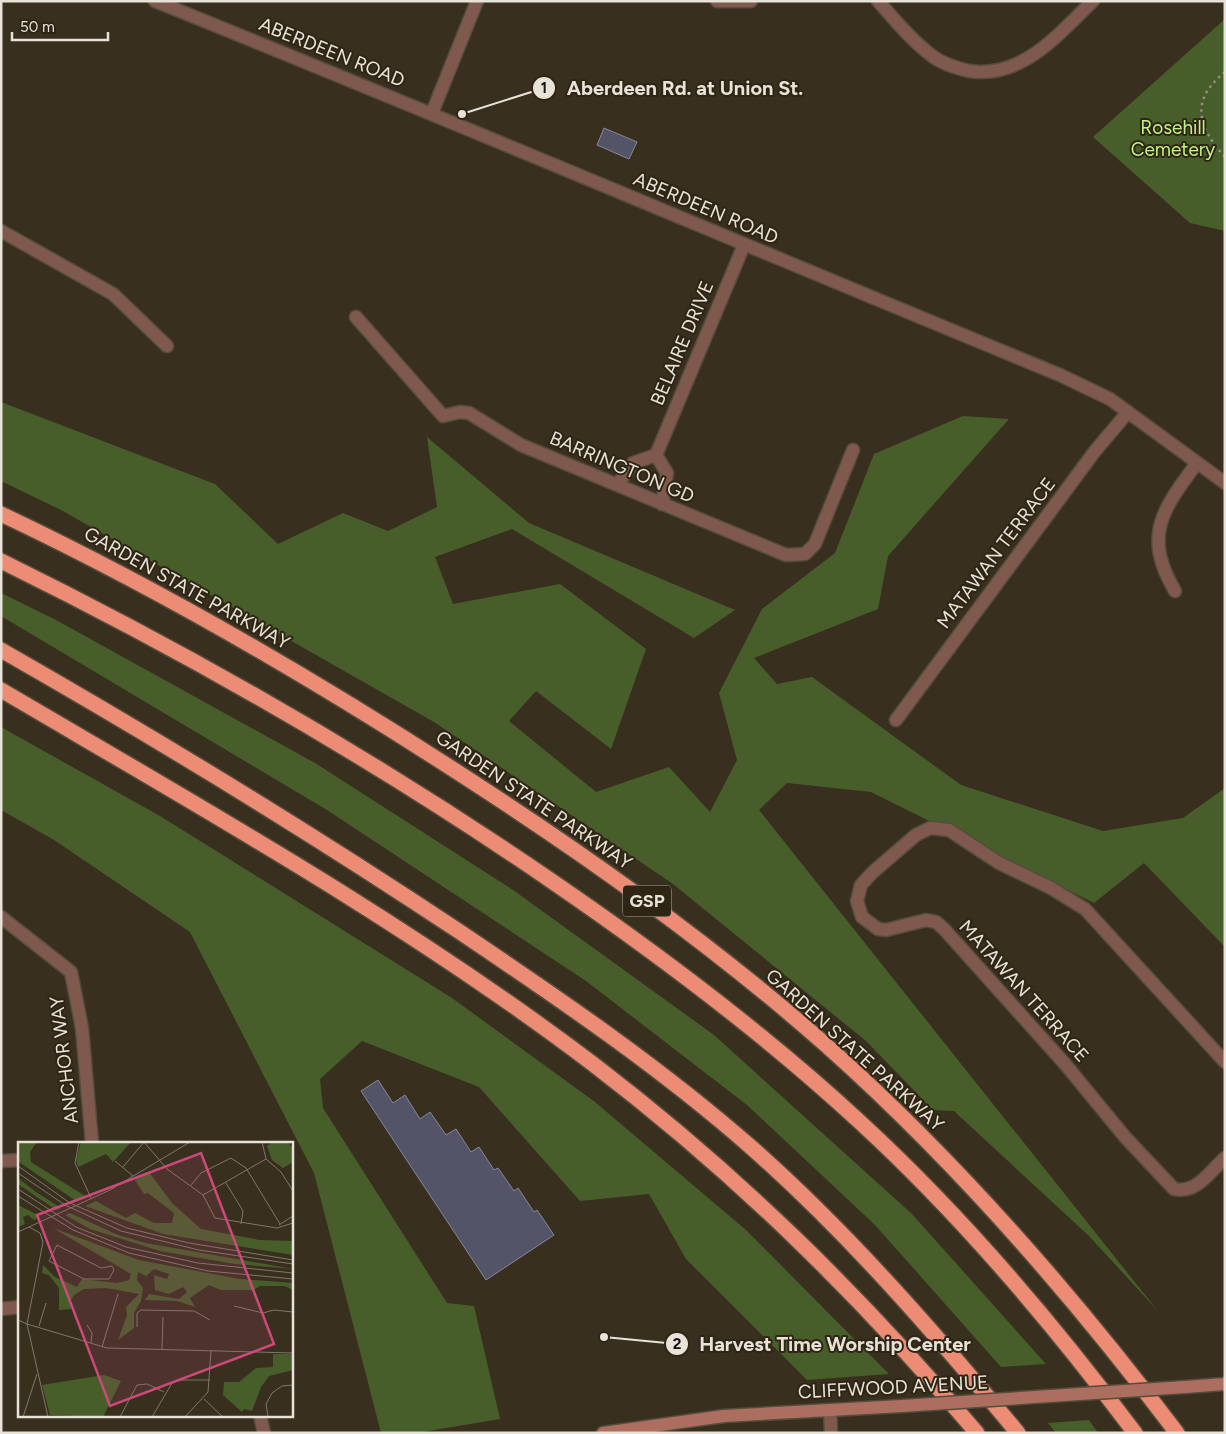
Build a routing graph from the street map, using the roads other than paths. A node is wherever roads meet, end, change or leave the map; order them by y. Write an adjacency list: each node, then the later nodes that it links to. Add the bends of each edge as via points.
1 (155, 1): 8 (street, ABERDEEN ROAD)
2 (477, 1): 8 (street)
3 (717, 1): 7 (street)
4 (751, 1): 7 (street)
5 (878, 1): 6 (street, via 933,57 958,69 978,72 1008,68 1033,56)
6 (1093, 1)
7 (725, 2)
8 (432, 113): 10 (street, ABERDEEN ROAD)
9 (1, 231): 12 (street, via 113,294)
10 (744, 245): 13 (street, ABERDEEN ROAD, via 1060,375 1099,392); 15 (street, BELAIRE DRIVE)
11 (356, 317): 18 (street, BARRINGTON GD, via 442,416 469,413 521,445)
12 (167, 346)
13 (1128, 412): 16 (street, ABERDEEN ROAD); 25 (street, MATAWAN TERRACE, via 1066,490)
14 (853, 450): 19 (street, BARRINGTON GD, via 815,544 799,556 786,555)
15 (656, 455): 18 (street, via 633,462); 19 (street, via 667,473)
16 (1197, 463): 17 (street, ABERDEEN ROAD); 22 (street, via 1170,499 1158,527 1159,557)
17 (1225, 482)
18 (617, 485): 19 (street, BARRINGTON GD)
19 (662, 504)
20 (1, 514): 43 (highway, GARDEN STATE PARKWAY / GSP, via 164,596 338,696 552,834 720,957 829,1048 962,1177 1056,1281)
21 (1, 561): 42 (highway, GSP, via 210,669 364,760 538,872 722,1004 863,1125 964,1226 1057,1332)
22 (1175, 591)
23 (1, 650): 41 (highway, via 205,770 378,878 638,1055 752,1148 824,1214 923,1320)
24 (1, 690): 40 (highway, via 400,931 480,983 593,1064 704,1154 810,1250 903,1347)
25 (896, 720)
26 (1, 917): 28 (street, ANCHOR WAY, via 71,972 82,1028)
27 (1225, 1062): 31 (street, MATAWAN TERRACE, via 1085,909 999,863 949,830 930,828 916,835 861,885 857,901 859,911 870,925 886,930 926,920 944,928 1174,1189 1194,1188)
28 (92, 1142)
29 (18, 1160): 30 (street)
30 (1, 1161)
31 (1223, 1162)
32 (18, 1307): 33 (street)
33 (1, 1309)
34 (1225, 1384): 35 (main road, CLIFFWOOD AVENUE, bridge)
35 (830, 1410): 38 (main road, CLIFFWOOD AVENUE, via 713,1417); 39 (street)
36 (260, 1416): 37 (street)
37 (264, 1433)
38 (603, 1433)
39 (831, 1433)
40 (977, 1433)
41 (1018, 1433)
42 (1135, 1433)
43 (1177, 1433)

